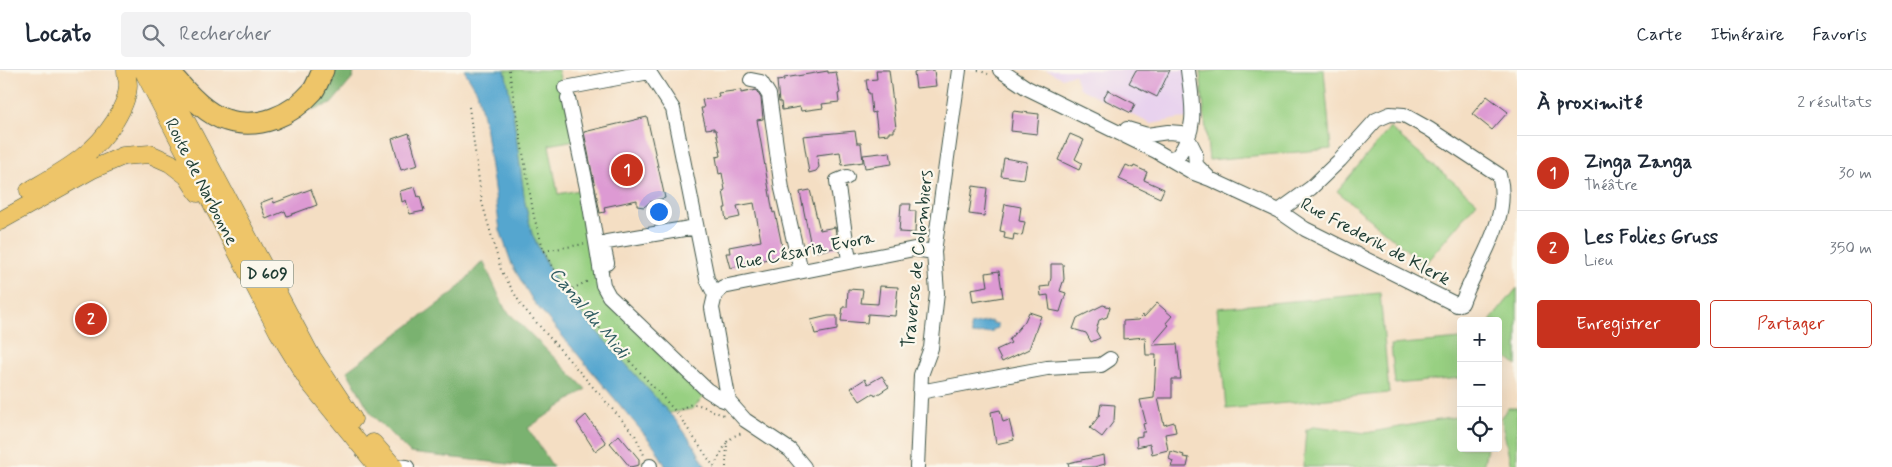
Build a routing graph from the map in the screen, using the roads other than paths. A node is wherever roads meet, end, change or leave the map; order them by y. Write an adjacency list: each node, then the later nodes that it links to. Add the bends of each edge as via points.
1 (126, 70): 14 (main road, via 128,85 125,99 105,137 89,154)
2 (143, 70): 21 (main road, Route de Narbonne / D 609)
3 (159, 70): 27 (main road, Route de Narbonne / D 609, via 310,354)
4 (168, 70): 5 (highway, via 204,108 225,120 250,124 273,120 294,108 314,90)
5 (323, 70)
6 (959, 70): 18 (street, Traverse de Colombiers)
7 (1001, 70): 10 (street, Rue Frederik de Klerk, via 1027,78 1135,133 1182,133); 11 (street, Rue Frederik de Klerk, via 1027,88)
8 (1188, 70): 10 (street, via 1194,120)
9 (752, 80): 20 (street, via 761,82 769,95 782,189)
10 (1188, 138): 11 (street, via 1178,156); 13 (street, Rue Frederik de Klerk, via 1195,152 1196,165)
11 (1170, 158): 13 (street, Rue Frederik de Klerk)
12 (847, 177): 19 (street, via 837,181)
13 (1210, 179): 15 (street, Rue Frederik de Klerk)
14 (0, 208)
15 (1279, 211): 15 (street, Rue Frederik de Klerk, via 1305,229 1457,305 1462,303 1497,224 1501,183 1499,175 1429,129 1404,116 1390,114 1376,120 1311,188)
16 (0, 221): 21 (main road, via 93,169 124,156 150,154 187,176)
17 (689, 229): 22 (street); 24 (street, via 607,242 604,249 615,296 710,386); 26 (street, via 673,109 650,72 567,93 603,285 609,296)
18 (934, 252): 19 (street, Rue Césaria Evora, via 914,248); 25 (street, Traverse de Colombiers, via 937,293 931,348 921,375)
19 (849, 260): 20 (street, Rue Césaria Evora)
20 (801, 271): 22 (street, Rue Césaria Evora, via 724,287)
21 (253, 282): 27 (main road, Route de Narbonne / D 609, via 278,331 310,382)
22 (716, 295): 24 (street, via 712,308)
23 (1110, 359): 25 (street, via 1101,365 1047,368)
24 (726, 384): 26 (street)
25 (920, 392): 29 (street, Traverse de Colombiers)
26 (728, 409): 28 (street, via 790,450)
27 (388, 464)
28 (804, 467)
29 (917, 467)

